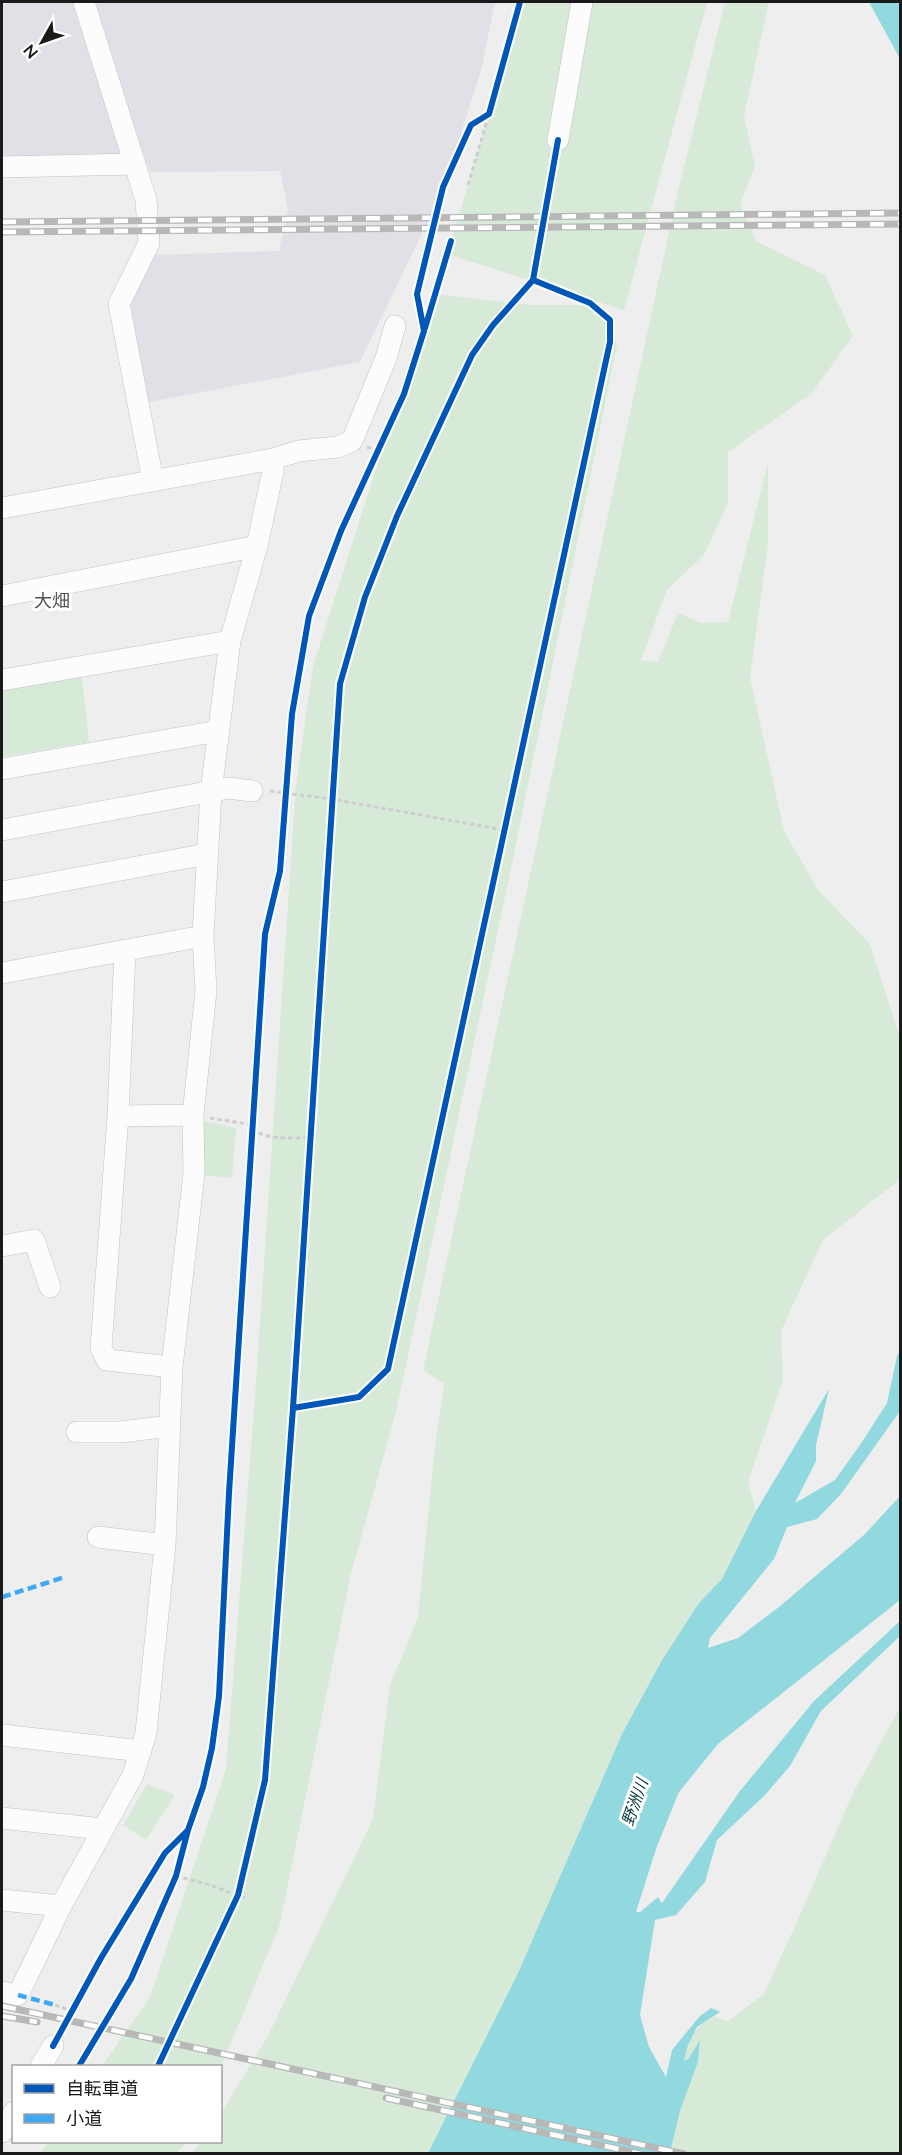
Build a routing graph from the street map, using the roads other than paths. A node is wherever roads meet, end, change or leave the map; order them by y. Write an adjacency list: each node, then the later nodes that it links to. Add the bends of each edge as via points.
1 (84, 2): 4 (street)
2 (582, 2): 3 (street)
3 (558, 140)
4 (135, 164): 5 (street); 8 (street, via 146,200 149,243 119,304)
5 (2, 167)
6 (395, 326): 7 (street, via 352,441)
7 (273, 459): 8 (street); 10 (street)
8 (153, 480): 9 (street)
9 (2, 508)
10 (257, 546): 11 (street); 12 (street)
11 (2, 596)
12 (230, 641): 13 (street); 14 (street)
13 (2, 680)
14 (218, 731): 15 (street); 17 (street)
15 (2, 769)
16 (260, 791): 17 (street, via 229,788)
17 (211, 792): 18 (street); 19 (street)
18 (2, 830)
19 (207, 854): 20 (street); 21 (street)
20 (2, 892)
21 (203, 936): 22 (street); 24 (street, via 206,991)
22 (125, 950): 23 (street); 25 (street)
23 (2, 973)
24 (193, 1115): 25 (street); 28 (street, via 194,1173)
25 (118, 1116): 28 (street, via 101,1348 107,1360)
26 (2, 1246): 27 (street, via 34,1240)
27 (50, 1287)
28 (172, 1367): 29 (street)
29 (170, 1426): 30 (street); 32 (street)
30 (77, 1432)
31 (98, 1537): 32 (street)
32 (165, 1545): 34 (street)
33 (2, 1735): 34 (street)
34 (141, 1751): 36 (street)
35 (2, 1818): 36 (street)
36 (102, 1829): 38 (street)
37 (2, 1900): 38 (street)
38 (61, 1906): 39 (street, via 18,1995)
39 (2, 1992)
40 (53, 2046): 41 (street)
41 (42, 2065)
42 (12, 2115): 43 (street)
43 (2, 2132)

